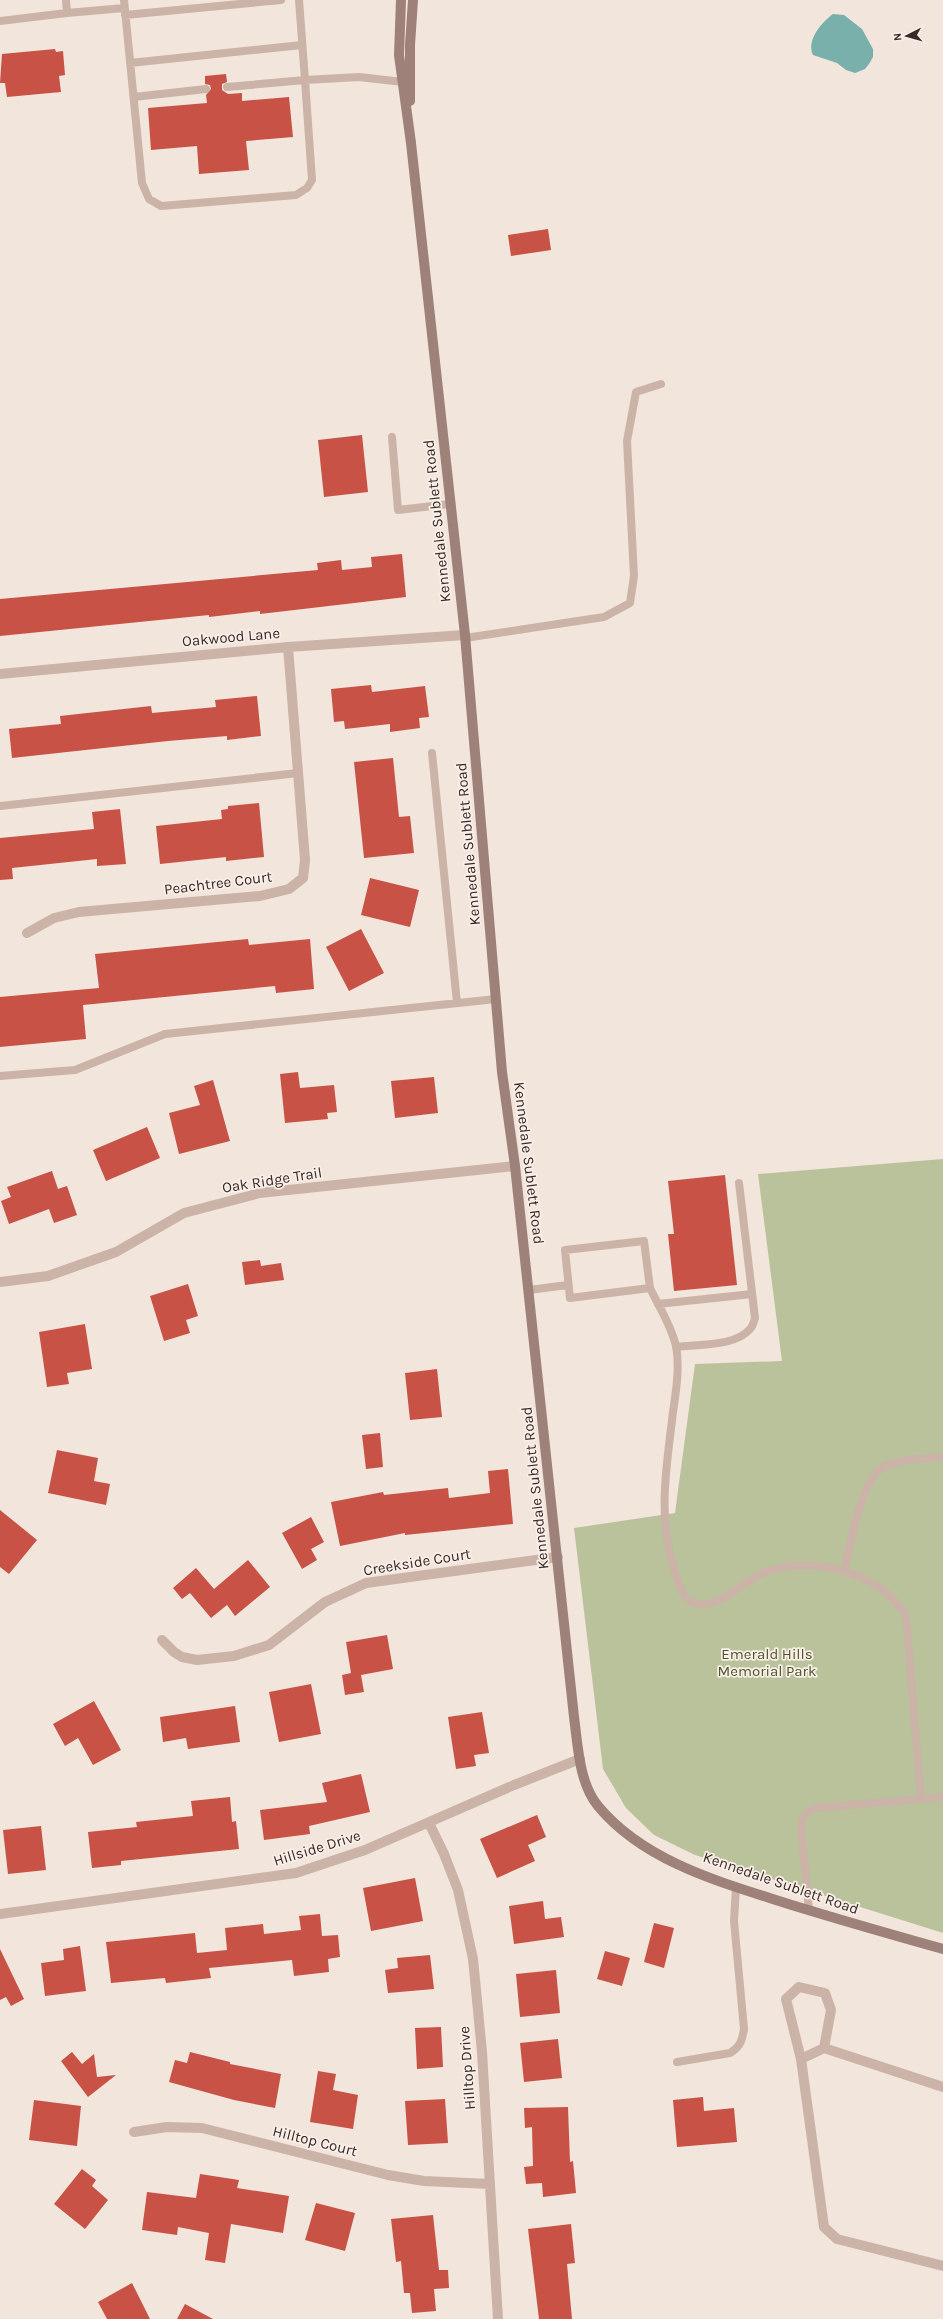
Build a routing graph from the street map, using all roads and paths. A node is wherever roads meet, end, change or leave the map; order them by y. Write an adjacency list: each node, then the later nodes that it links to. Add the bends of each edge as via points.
1 (66, 0): 7 (lane)
2 (281, 0): 6 (lane)
3 (299, 0): 9 (lane)
4 (401, 0): 12 (main road, Kennedale Sublett Road, via 399,55)
5 (413, 0): 16 (main road, Kennedale Sublett Road, via 410,45)
6 (124, 8): 7 (lane); 10 (lane)
7 (67, 13): 8 (lane)
8 (0, 21)
9 (302, 45): 10 (lane); 11 (lane)
10 (130, 63): 15 (lane)
11 (305, 80): 12 (lane, via 359,78); 13 (lane); 15 (lane, via 312,180 307,188 296,195 161,206 149,198 142,183)
12 (403, 82): 16 (main road, Kennedale Sublett Road)
13 (227, 87)
14 (206, 89): 15 (lane)
15 (134, 97)
16 (411, 143): 19 (main road, Kennedale Sublett Road)
17 (661, 384): 20 (lane, via 636,392 627,441 634,576 630,603 604,617)
18 (392, 437): 19 (lane, via 398,510)
19 (450, 504): 20 (main road, Kennedale Sublett Road)
20 (465, 636): 21 (street, Oakwood Lane); 27 (main road, Kennedale Sublett Road)
21 (288, 647): 22 (street, Oakwood Lane); 24 (street, Peachtree Court)
22 (0, 674)
23 (432, 753): 28 (lane)
24 (298, 773): 25 (lane); 26 (street, Peachtree Court, via 305,860 303,878 288,889 260,896 79,912 54,918)
25 (0, 806)
26 (27, 933)
27 (496, 999): 28 (lane); 30 (main road, Kennedale Sublett Road, via 502,1072)
28 (457, 1003): 29 (lane, via 165,1034 75,1070)
29 (0, 1076)
30 (515, 1166): 32 (street, Oak Ridge Trail, via 260,1193 184,1213 116,1252 48,1276); 35 (main road, Kennedale Sublett Road)
31 (739, 1183): 36 (lane)
32 (0, 1282)
33 (568, 1286): 34 (lane, via 570,1298); 34 (lane, via 565,1250 644,1241); 35 (lane)
34 (650, 1288): 37 (lane)
35 (529, 1290): 40 (main road, Kennedale Sublett Road)
36 (752, 1294): 37 (lane); 38 (lane, via 755,1318 751,1329 740,1337)
37 (658, 1304): 38 (lane, via 668,1322)
38 (676, 1347): 41 (lane, via 677,1381 663,1498 666,1540 685,1596 694,1604 707,1604 759,1575 787,1567 818,1567)
39 (943, 1457): 41 (lane, via 900,1461 883,1467 872,1478 864,1495)
40 (558, 1557): 42 (street, Creekside Court, via 366,1583 325,1602 270,1645 234,1656 197,1660 182,1657); 43 (main road, Kennedale Sublett Road)
41 (844, 1571): 45 (lane, via 854,1572 879,1586 899,1603 906,1616)
42 (162, 1640)
43 (580, 1760): 46 (street, Hillside Drive); 47 (main road, Kennedale Sublett Road, via 588,1789 597,1806 624,1832 654,1853)
44 (943, 1797): 45 (lane)
45 (921, 1799): 48 (lane, via 815,1808 806,1811 801,1826)
46 (429, 1823): 49 (street, Hillside Drive, via 365,1850 296,1873); 56 (street, Hilltop Drive, via 458,1890 473,1959)
47 (736, 1887): 48 (main road, Kennedale Sublett Road); 53 (lane, via 734,1921 744,2029 742,2041 730,2053)
48 (809, 1910): 50 (main road, Kennedale Sublett Road)
49 (0, 1914)
50 (943, 1949)
51 (824, 2048): 52 (street); 52 (street, via 831,2010 825,1993 799,1987 786,1999); 54 (street)
52 (801, 2059): 57 (street, via 824,2227 837,2239)
53 (676, 2062)
54 (943, 2087)
55 (134, 2132): 56 (street, Hilltop Court, via 167,2127 202,2128 388,2175 424,2181)
56 (490, 2184): 58 (street, Hilltop Drive)
57 (943, 2266)
58 (498, 2319)

